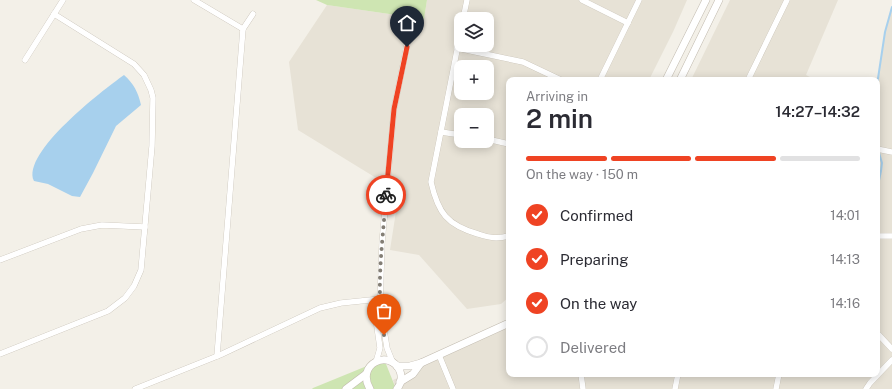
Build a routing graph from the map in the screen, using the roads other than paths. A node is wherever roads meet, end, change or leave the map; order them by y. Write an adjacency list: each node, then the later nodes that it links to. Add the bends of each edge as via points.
1 (63, 0): 10 (street)
2 (194, 0): 14 (street)
3 (467, 0): 9 (street)
4 (582, 0): 13 (street)
5 (639, 0): 13 (street)
6 (706, 0): 20 (street)
7 (719, 0): 21 (street)
8 (787, 0): 22 (street)
9 (464, 12)
10 (54, 14): 17 (street); 29 (street, via 134,64 144,75 151,90 152,146)
11 (253, 14): 14 (street)
12 (413, 16): 34 (street, via 394,109 382,243)
13 (628, 23): 19 (street)
14 (243, 29): 41 (street)
15 (456, 52): 23 (street)
16 (476, 52): 18 (street, via 523,62)
17 (25, 60)
18 (555, 77)
19 (601, 77)
20 (668, 77)
21 (681, 77)
22 (749, 77)
23 (441, 132): 24 (street); 32 (street, via 431,182 441,212 462,230 492,238)
24 (454, 134)
25 (494, 141): 26 (street)
26 (506, 143)
27 (880, 150): 28 (street)
28 (892, 152)
29 (145, 227): 33 (street, via 102,225 81,229); 39 (street, via 141,270 125,298 108,311)
30 (880, 236): 31 (street)
31 (892, 236)
32 (506, 237)
33 (0, 260)
34 (380, 299): 35 (street); 41 (street, via 320,308)
35 (380, 305): 43 (street, via 376,320 380,348); 45 (street, via 387,348)
36 (506, 324): 40 (street)
37 (880, 336): 38 (street)
38 (892, 349)
39 (0, 354)
40 (439, 355): 44 (street); 56 (street)
41 (216, 356): 53 (street)
42 (892, 360): 46 (street)
43 (376, 362): 45 (street, via 384,360); 47 (street, via 369,367)
44 (421, 363): 45 (street, via 410,366); 52 (street)
45 (395, 365): 52 (street, via 401,374)
46 (880, 373)
47 (366, 374): 54 (street); 55 (street)
48 (581, 377): 57 (street)
49 (677, 377): 58 (street)
50 (778, 377): 59 (street)
51 (876, 377): 60 (street)
52 (399, 386)
53 (135, 389)
54 (346, 389)
55 (369, 389)
56 (453, 389)
57 (583, 389)
58 (675, 389)
59 (776, 389)
60 (866, 389)

